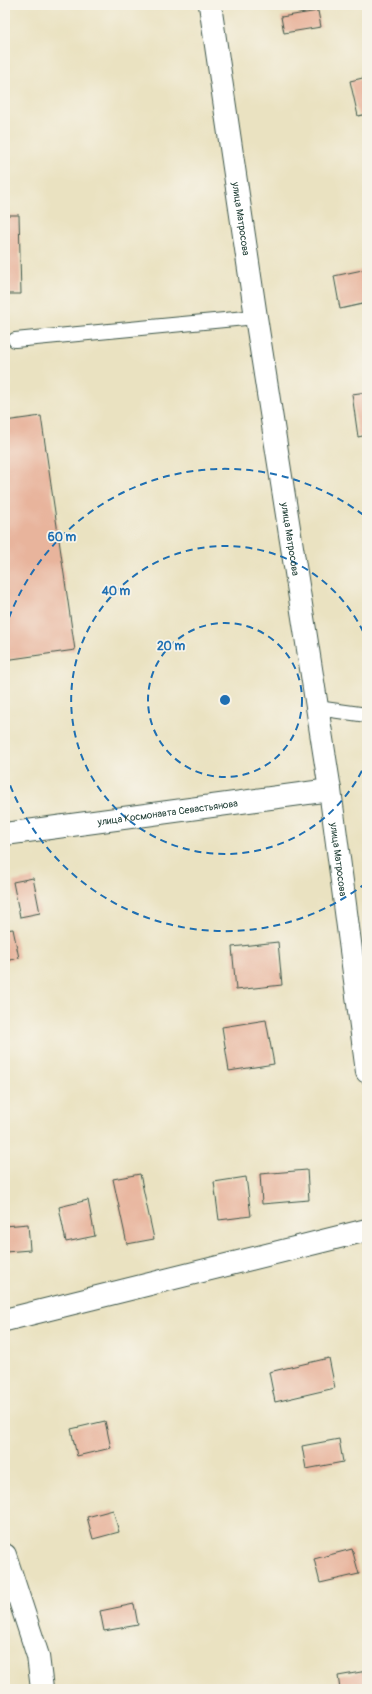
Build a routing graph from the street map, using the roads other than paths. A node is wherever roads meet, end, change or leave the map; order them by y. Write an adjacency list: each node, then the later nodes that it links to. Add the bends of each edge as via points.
1 (210, 5): 2 (main road, улица Матросова)
2 (256, 317): 3 (lane); 4 (main road, улица Матросова)
3 (15, 340)
4 (317, 708): 5 (lane); 6 (main road, улица Матросова)
5 (367, 715)
6 (330, 790): 7 (main road, улица Космонавта Севастьянова); 8 (main road, улица Матросова)
7 (5, 834)
8 (367, 1072)
9 (367, 1230): 10 (main road)
10 (5, 1320)
11 (5, 1555): 12 (main road, via 38,1656)
12 (42, 1689)

